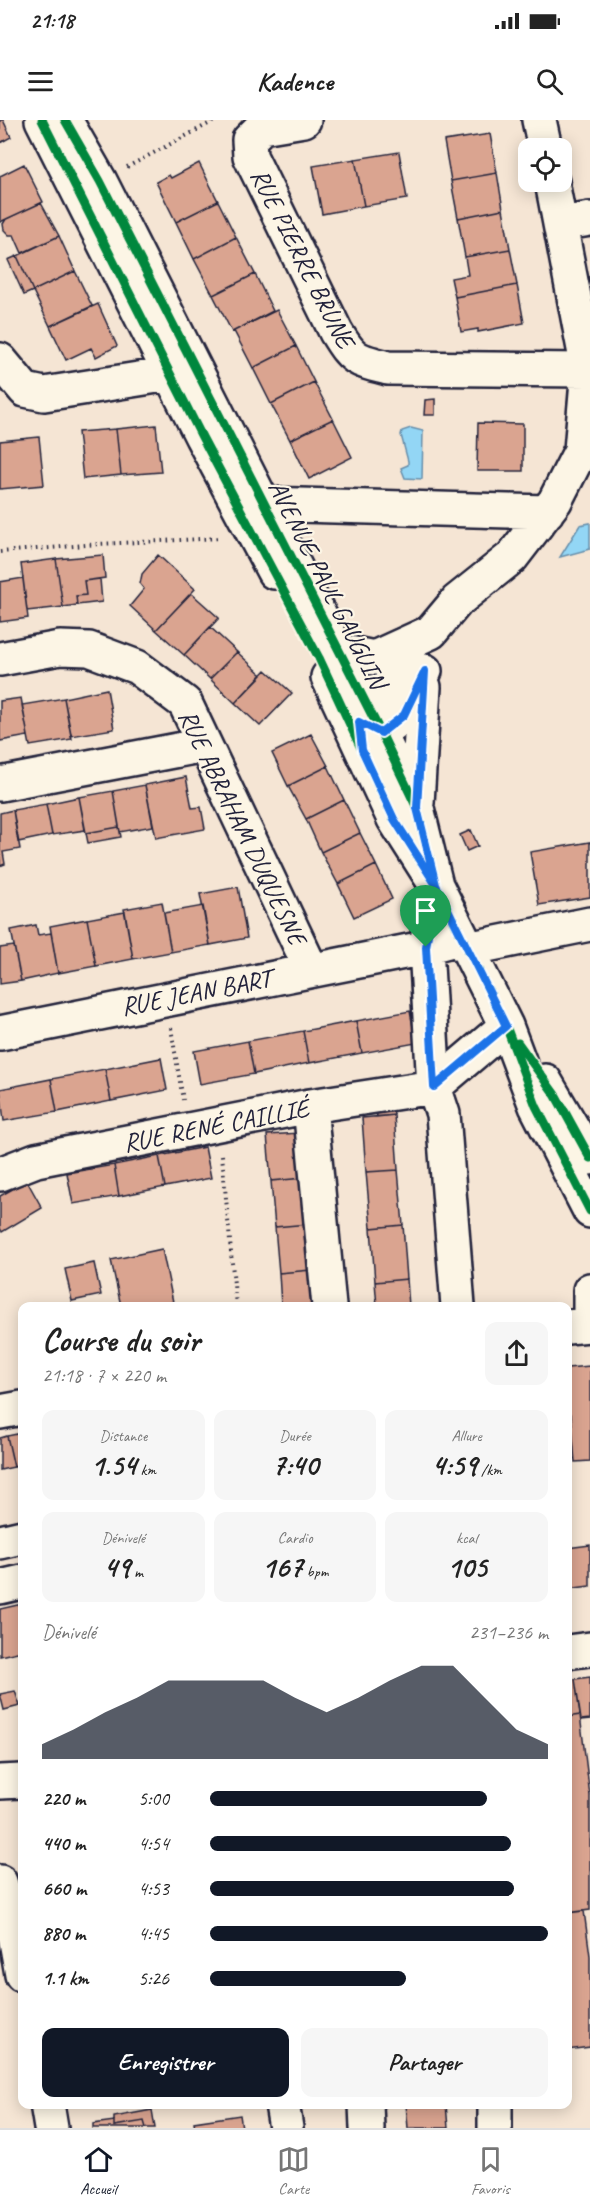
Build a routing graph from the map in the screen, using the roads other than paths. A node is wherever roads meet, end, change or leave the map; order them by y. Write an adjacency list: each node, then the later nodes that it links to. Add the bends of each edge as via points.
1 (42, 120): 12 (street, AVENUE PAUL GAUGUIN)
2 (65, 120): 9 (street, AVENUE PAUL GAUGUIN)
3 (304, 120): 11 (street, RUE PIERRE BRUNE, via 262,127 249,140 250,156 349,353 364,362 388,368)
4 (539, 120): 5 (street)
5 (543, 138)
6 (558, 192): 7 (street)
7 (575, 221): 8 (street)
8 (579, 259): 11 (street)
9 (169, 316): 12 (street, AVENUE PAUL GAUGUIN); 13 (street, AVENUE PAUL GAUGUIN)
10 (0, 360): 12 (street, via 25,390 44,394)
11 (588, 369): 15 (street, via 580,450)
12 (176, 372): 13 (street, AVENUE PAUL GAUGUIN, via 217,426); 17 (street, AVENUE PAUL GAUGUIN, via 255,536)
13 (228, 432): 14 (street, AVENUE PAUL GAUGUIN)
14 (265, 504): 15 (street); 17 (street, AVENUE PAUL GAUGUIN)
15 (547, 512): 16 (street, via 512,557 457,601)
16 (422, 637): 17 (street, via 374,658); 19 (street); 20 (street, via 387,689)
17 (329, 655): 20 (street, AVENUE PAUL GAUGUIN); 20 (street, AVENUE PAUL GAUGUIN)
18 (0, 658): 21 (street, RUE ABRAHAM DUQUESNE, via 60,648 89,649 137,667 185,703)
19 (425, 671): 20 (street, via 404,715); 23 (street)
20 (367, 728): 23 (street, AVENUE PAUL GAUGUIN); 24 (street, AVENUE PAUL GAUGUIN, via 394,819)
21 (204, 745): 22 (street); 28 (street, RUE ABRAHAM DUQUESNE)
22 (0, 784)
23 (417, 808): 24 (street, AVENUE PAUL GAUGUIN)
24 (436, 885): 26 (street); 27 (street)
25 (590, 924): 26 (street, RUE JEAN BART)
26 (465, 943): 27 (street, RUE JEAN BART); 29 (street)
27 (426, 947): 28 (street, RUE JEAN BART); 31 (street)
28 (312, 969): 30 (street, RUE JEAN BART)
29 (506, 1026): 31 (street); 33 (street, via 555,1096); 35 (street, via 536,1106)
30 (0, 1033)
31 (434, 1087): 32 (street, RUE RENÉ CAILLIÉ); 38 (street, via 443,1114)
32 (310, 1106): 34 (street, RUE RENÉ CAILLIÉ, via 36,1160); 37 (street)
33 (590, 1158)
34 (0, 1174)
35 (590, 1212)
36 (590, 1290): 39 (street)
37 (329, 1302)
38 (458, 1302)
39 (590, 1312)
40 (590, 1325): 41 (street)
41 (572, 1327)
42 (18, 1409): 43 (street)
43 (0, 1412)
44 (18, 1538): 45 (street)
45 (0, 1542)
46 (18, 1583): 47 (street)
47 (0, 1587)
48 (590, 1649): 49 (street)
49 (572, 1651)
50 (18, 1781): 51 (street)
51 (0, 1782)
52 (0, 1882): 53 (street)
53 (6, 1920): 54 (street)
54 (18, 1961)
55 (48, 2109): 59 (street)
56 (283, 2109): 60 (street)
57 (366, 2109): 61 (street)
58 (495, 2109): 62 (street)
59 (51, 2128)
60 (286, 2128)
61 (367, 2128)
62 (495, 2128)

